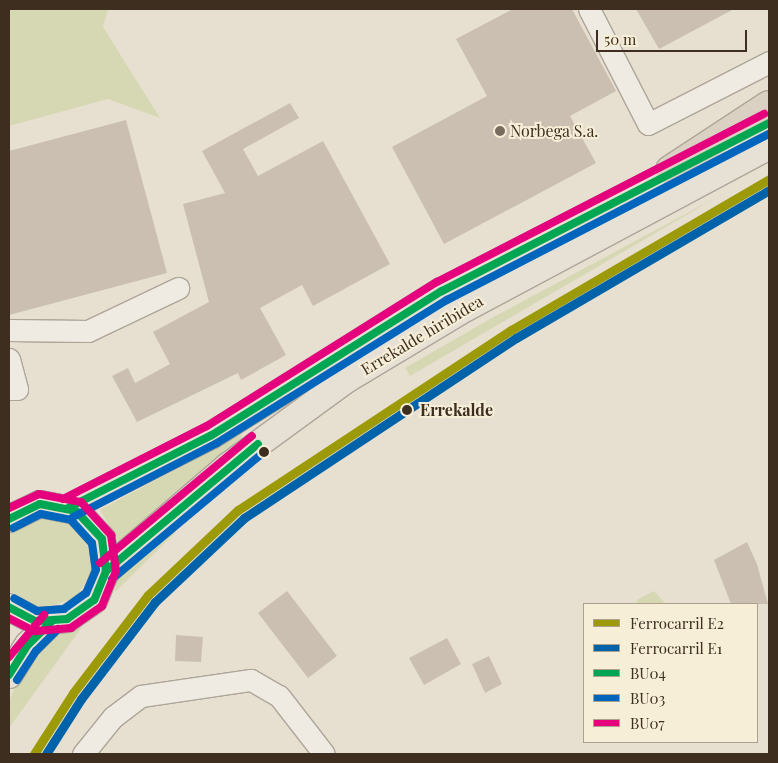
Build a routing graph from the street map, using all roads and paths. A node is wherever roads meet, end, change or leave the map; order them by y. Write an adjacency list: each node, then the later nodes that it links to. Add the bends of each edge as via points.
1 (589, 9): 2 (street, via 648,124)
2 (769, 62)
3 (769, 105): 6 (highway)
4 (769, 123): 6 (main road, Errekalde hiribidea)
5 (769, 146): 13 (main road, Errekalde hiribidea, via 482,299 346,380 253,448)
6 (670, 170): 11 (main road, Errekalde hiribidea, via 442,291 212,435)
7 (178, 288): 8 (street, via 88,331)
8 (9, 330)
9 (9, 358): 10 (street, via 17,389)
10 (9, 390)
11 (68, 508): 12 (main road, via 40,504); 13 (main road, via 92,523 102,539)
12 (13, 512)
13 (106, 571): 15 (main road, via 94,600 67,619)
14 (9, 608): 15 (main road, via 35,621)
15 (51, 622): 16 (main road, via 28,644)
16 (9, 675)
17 (83, 754): 18 (street, via 113,717 141,696 250,680 279,696)
18 (324, 754)

